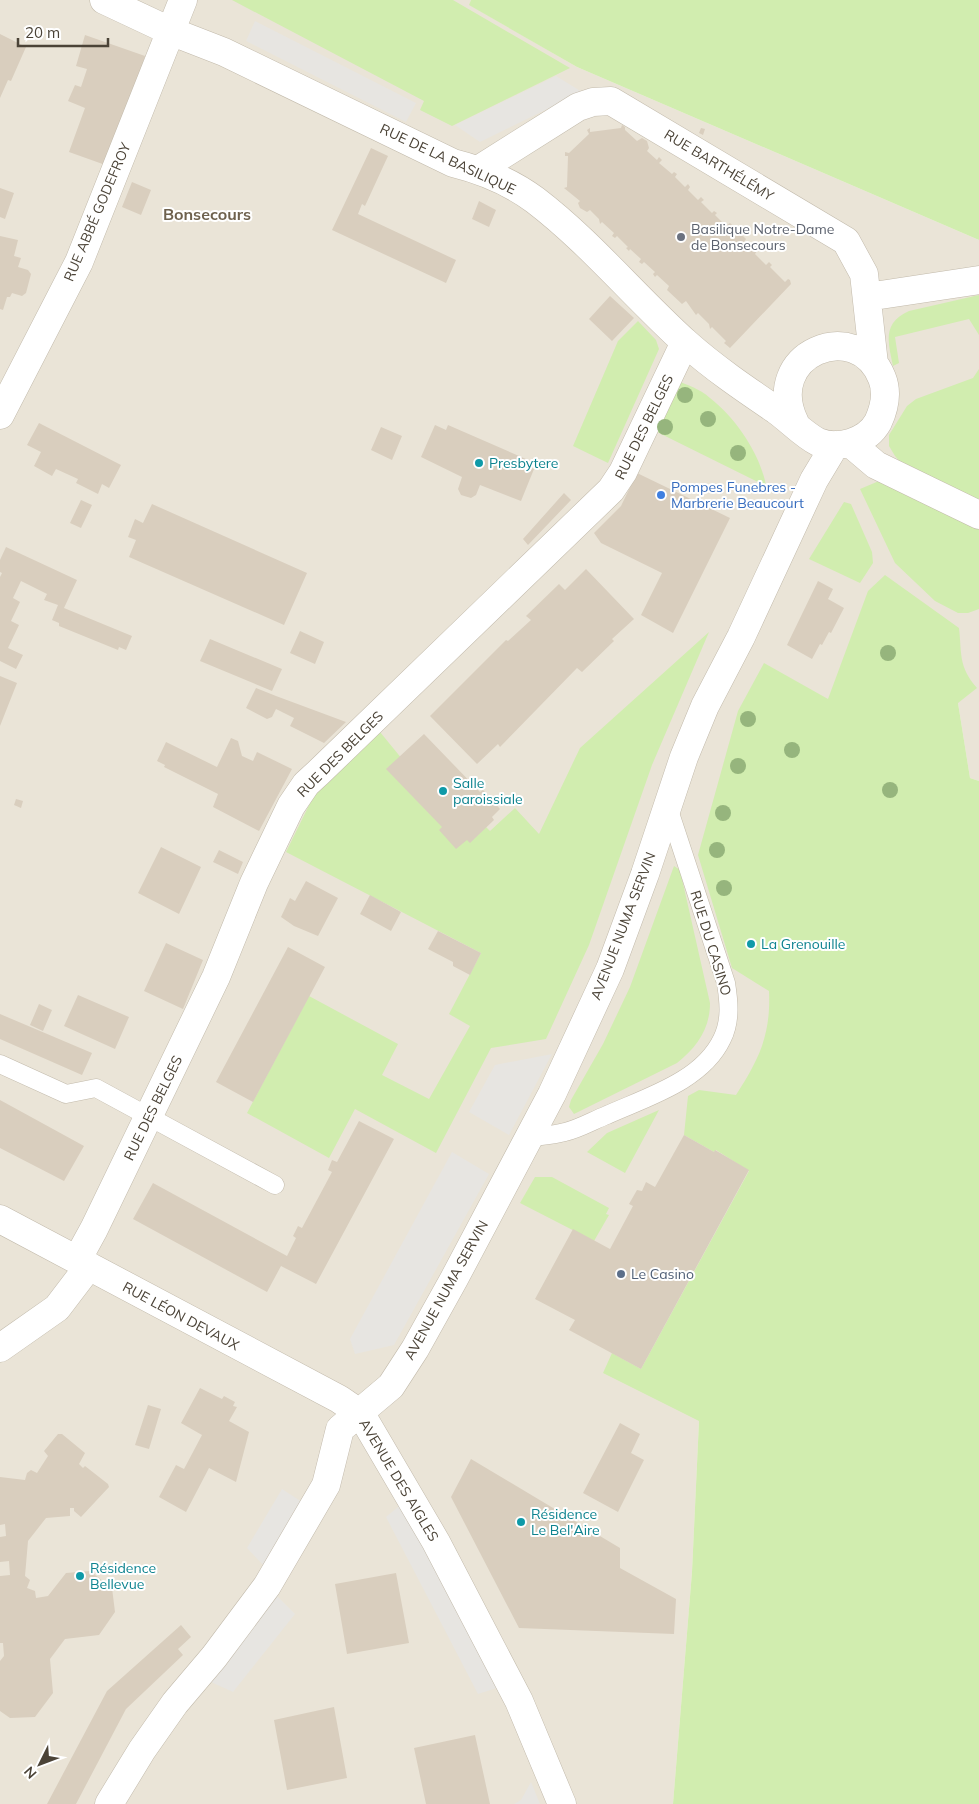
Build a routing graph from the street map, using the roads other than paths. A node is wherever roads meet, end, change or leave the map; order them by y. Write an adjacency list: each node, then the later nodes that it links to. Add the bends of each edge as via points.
1 (104, 0): 3 (street, RUE DE LA BASILIQUE)
2 (183, 0): 3 (street, RUE ABBÉ GODEFROY)
3 (170, 32): 4 (street, RUE DE LA BASILIQUE, via 224,52 453,162); 9 (street, RUE ABBÉ GODEFROY, via 79,262)
4 (478, 170): 6 (street, RUE BARTHÉLÉMY, via 578,108 593,102 611,101 846,241 864,274); 7 (street, RUE DE LA BASILIQUE, via 534,199 613,270)
5 (979, 280): 6 (street)
6 (867, 297): 8 (street, RUE BARTHÉLÉMY)
7 (685, 342): 10 (street, RUE DE LA BASILIQUE, via 725,376); 15 (street, RUE DES BELGES, via 617,483 299,794 254,883 216,977)
8 (874, 364): 10 (street, via 861,353 846,347 829,346 813,351 799,362 790,376 786,393 788,410); 11 (street, via 883,379 883,411 876,425 864,436)
9 (0, 415)
10 (794, 422): 11 (street, RUE DE LA BASILIQUE, via 806,435 820,442)
11 (843, 444): 12 (street, RUE DE LA BASILIQUE, via 876,465); 13 (street, AVENUE NUMA SERVIN, via 814,480 705,706)
12 (979, 515)
13 (667, 805): 16 (street, AVENUE NUMA SERVIN, via 610,969); 16 (lane, RUE DU CASINO, via 726,983 728,1024 722,1039 705,1064 656,1094 567,1132)
14 (0, 1064): 15 (lane, via 66,1094 96,1088)
15 (149, 1116): 17 (lane); 19 (street, RUE DES BELGES)
16 (528, 1138): 21 (street, AVENUE NUMA SERVIN, via 406,1364 391,1386)
17 (275, 1185)
18 (0, 1219): 19 (street, RUE LÉON DEVAUX)
19 (83, 1263): 20 (street, RUE DES BELGES, via 57,1308); 21 (street, RUE LÉON DEVAUX, via 339,1399)
20 (0, 1348)
21 (361, 1414): 22 (street, AVENUE DES AIGLES, via 340,1429 326,1485 268,1586 175,1703); 23 (street, AVENUE DES AIGLES, via 436,1542 511,1686)
22 (109, 1804)
23 (562, 1804)

